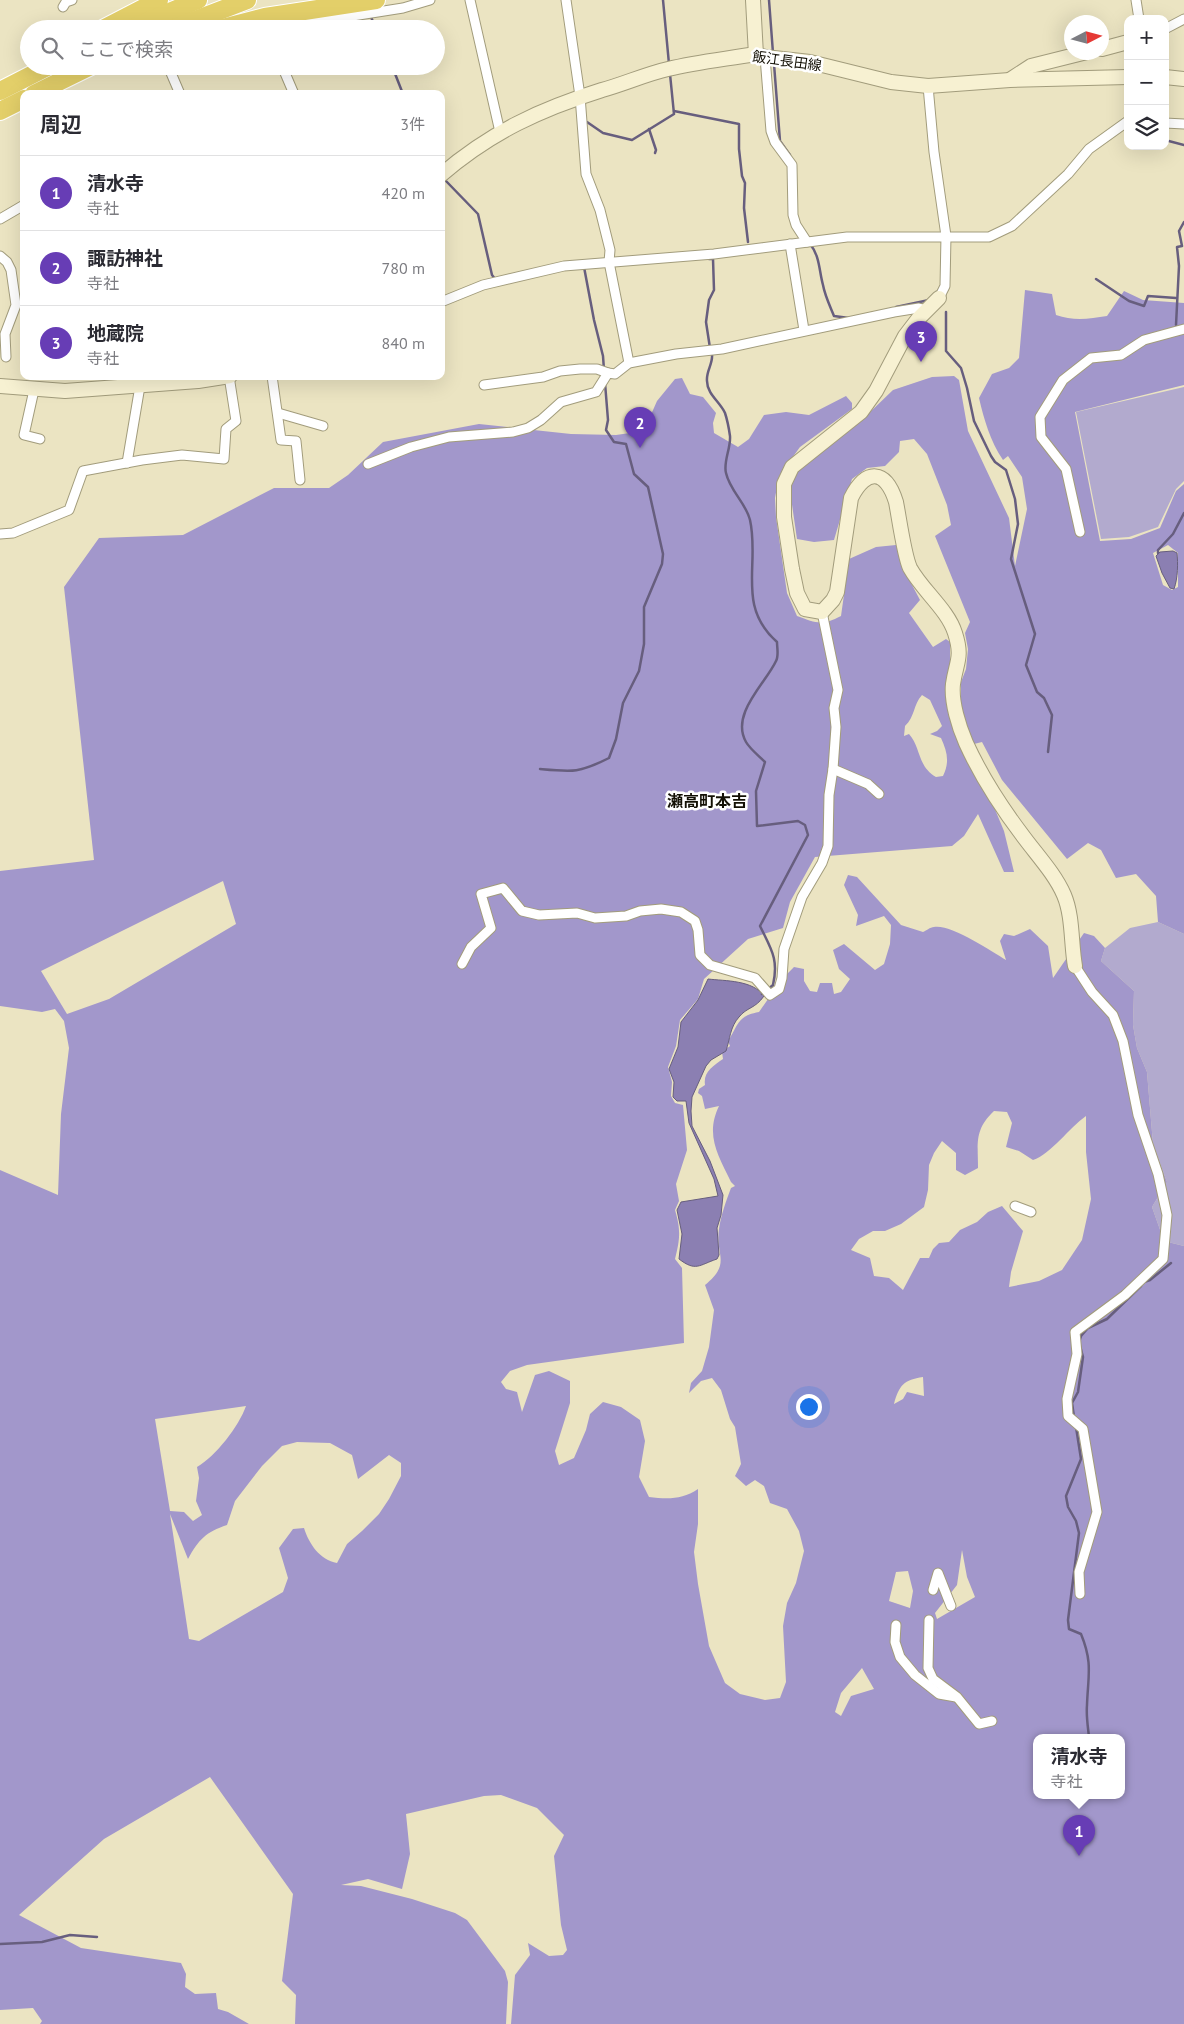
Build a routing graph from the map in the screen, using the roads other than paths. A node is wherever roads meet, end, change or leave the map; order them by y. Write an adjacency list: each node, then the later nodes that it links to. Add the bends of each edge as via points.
1 (72, 0): 11 (street)
2 (160, 0): 14 (highway)
3 (198, 0): 15 (highway)
4 (247, 0): 16 (highway)
5 (376, 0): 17 (highway)
6 (430, 0): 18 (street, via 403,8)
7 (470, 0): 45 (street)
8 (566, 0): 39 (street)
9 (753, 0): 22 (street)
10 (1136, 0): 12 (street)
11 (63, 7)
12 (1138, 15)
13 (1184, 19): 19 (street)
14 (121, 20)
15 (150, 20)
16 (195, 20)
17 (254, 20)
18 (327, 20)
19 (1169, 27)
20 (1124, 43): 21 (street)
21 (1109, 47)
22 (761, 56): 34 (street, 飯江長田線, via 810,62 891,82); 39 (street, 飯江長田線, via 666,69); 50 (street, via 771,131 792,165 794,215 796,225)
23 (1064, 58): 32 (street, via 1031,66)
24 (20, 75): 33 (highway)
25 (31, 75): 38 (highway)
26 (73, 75): 35 (highway)
27 (172, 75): 36 (street)
28 (286, 75): 37 (street)
29 (1124, 76): 32 (street, 飯江長田線)
30 (1169, 78): 31 (street)
31 (1184, 79)
32 (1010, 80): 34 (street, 飯江長田線)
33 (0, 86)
34 (928, 86): 49 (street)
35 (42, 90)
36 (178, 90)
37 (292, 90)
38 (0, 91)
39 (580, 96): 45 (street, 飯江長田線); 53 (street, via 586,174 600,210 610,250)
40 (20, 101): 41 (highway)
41 (0, 111)
42 (1124, 121): 49 (street, via 1089,149 1068,174 1012,226 990,236)
43 (1169, 123): 44 (street)
44 (1184, 124)
45 (500, 132): 46 (street, 飯江長田線)
46 (445, 171)
47 (20, 207): 48 (street)
48 (0, 219)
49 (946, 236): 50 (street, via 847,237); 54 (street, via 944,286)
50 (807, 242): 51 (street)
51 (790, 244): 53 (street); 58 (street)
52 (0, 256): 59 (street, via 11,270 16,305 4,334)
53 (609, 262): 55 (street, via 564,266 507,279); 60 (street)
54 (939, 298): 56 (street)
55 (445, 300)
56 (927, 310): 58 (street, via 894,312); 77 (street, via 905,336 870,402 792,467 784,484 784,518 797,593 805,609)
57 (1184, 329): 75 (street, via 1144,340 1121,356 1091,358 1063,380 1040,417 1041,438 1066,469)
58 (804, 330): 60 (street, via 722,349)
59 (6, 357)
60 (629, 362): 61 (street, via 615,374)
61 (608, 373): 65 (street, via 580,369); 73 (street, via 596,392 561,402 528,428 449,438 411,447)
62 (194, 380): 67 (street)
63 (231, 380): 72 (street, via 236,421 226,430 224,459 182,455)
64 (273, 380): 69 (street)
65 (484, 385)
66 (0, 386): 68 (street)
67 (140, 386): 68 (street, via 65,392); 72 (street)
68 (34, 390): 71 (street, via 24,435)
69 (278, 413): 70 (street); 74 (street, via 281,440 296,441)
70 (323, 426)
71 (40, 439)
72 (127, 463): 76 (street, via 82,471 68,510 14,533)
73 (368, 464)
74 (300, 480)
75 (1080, 532)
76 (0, 534)
77 (822, 612): 78 (street, via 838,690 834,708); 81 (street, via 837,592 851,498 858,484 866,478 880,477 893,492 909,566 955,631 960,651 953,685 956,712 965,741 983,778 1065,897)
78 (833, 769): 79 (street, via 868,784); 80 (street, via 828,846 802,898 784,949 779,989 770,995 756,978 710,965 700,955 695,921 681,912 661,909 595,918 577,913 539,915 522,911 503,888 481,894 492,928 471,947)
79 (879, 794)
80 (462, 964)
81 (1074, 966): 85 (street, via 1113,1015 1123,1041 1138,1115 1158,1174 1167,1215 1163,1259 1125,1295 1075,1332 1077,1354 1068,1416 1083,1429 1097,1512 1079,1572)
82 (1015, 1206): 83 (street)
83 (1032, 1212)
84 (933, 1590): 86 (street, via 938,1573)
85 (1080, 1594)
86 (951, 1606)
87 (929, 1620): 89 (street, via 928,1668 933,1679)
88 (896, 1625): 89 (street, via 895,1642 900,1657 915,1675 939,1694)
89 (957, 1697): 90 (street, via 979,1724)
90 (992, 1721)

